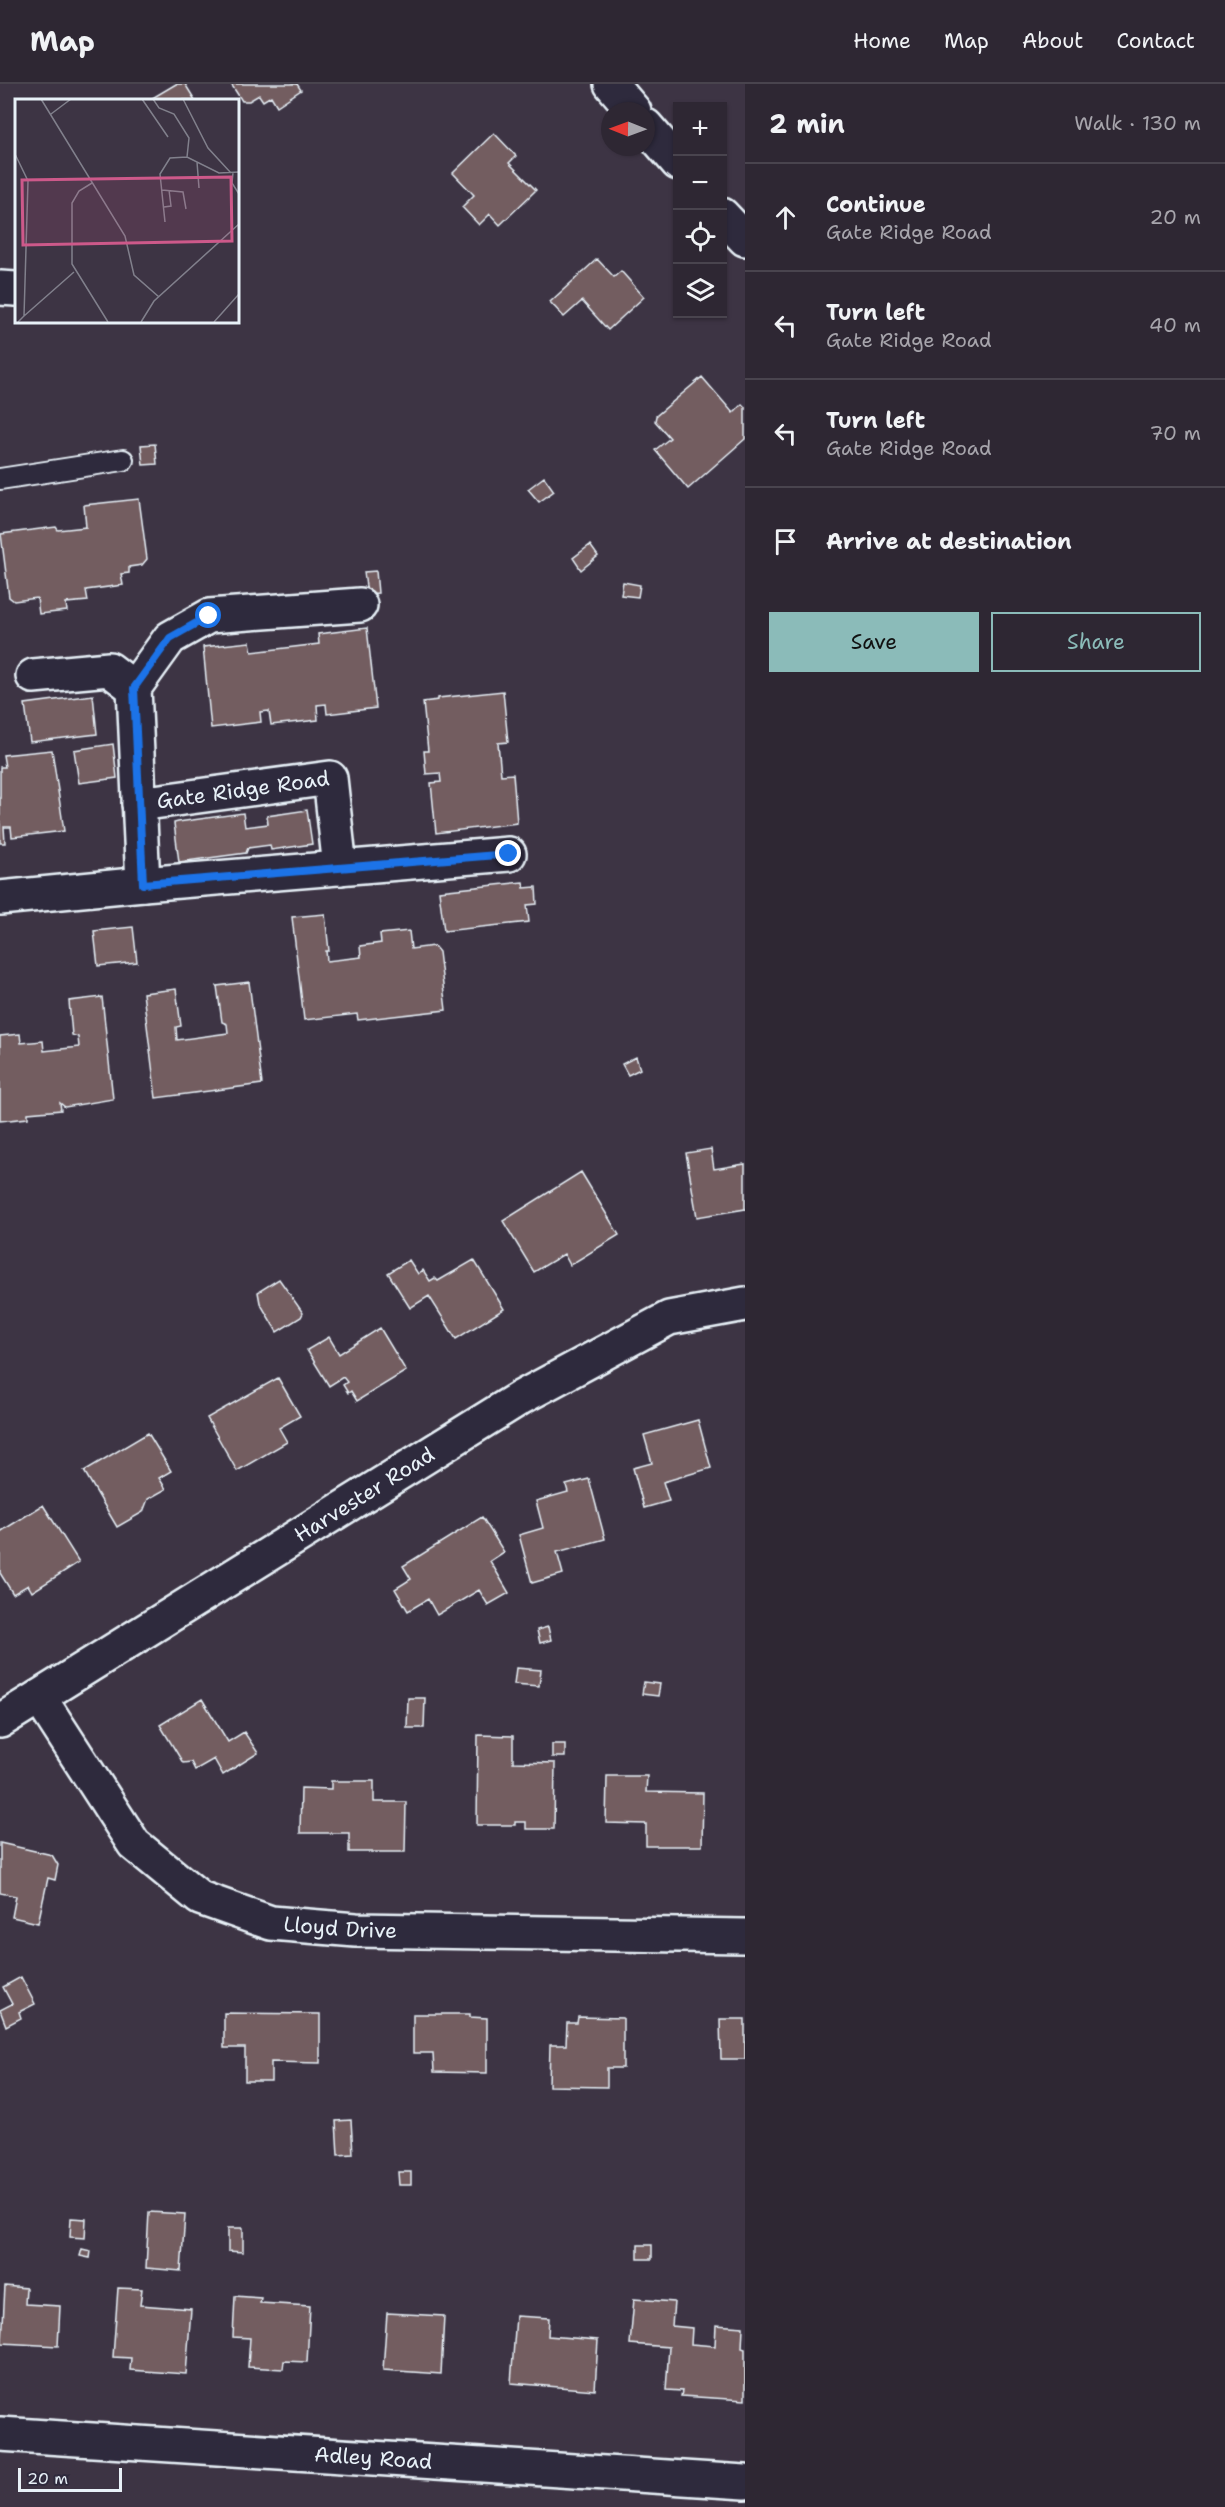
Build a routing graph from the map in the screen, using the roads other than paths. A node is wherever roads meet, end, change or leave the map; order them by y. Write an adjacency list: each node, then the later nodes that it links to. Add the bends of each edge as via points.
1 (611, 84): 2 (street)
2 (626, 102)
3 (655, 136): 4 (street)
4 (673, 157)
5 (727, 219): 6 (street)
6 (745, 239)
7 (0, 288): 8 (street)
8 (15, 289)
9 (123, 460): 10 (lane)
10 (0, 479)
11 (360, 605): 13 (street, via 209,616 170,638)
12 (33, 675): 13 (street, via 109,669)
13 (134, 688): 14 (street, Gate Ridge Road)
14 (139, 804): 16 (street, Gate Ridge Road, via 330,778); 17 (street, Gate Ridge Road)
15 (509, 854): 16 (street)
16 (340, 868): 17 (street)
17 (143, 884): 18 (street)
18 (0, 898)
19 (745, 1304): 20 (street, Harvester Road, via 669,1318 520,1398)
20 (39, 1697): 21 (street, Harvester Road); 22 (street, Lloyd Drive, via 134,1844 200,1898 271,1923 356,1930)
21 (0, 1721)
22 (745, 1936)
23 (0, 2434): 24 (street, Adley Road)
24 (745, 2482)

